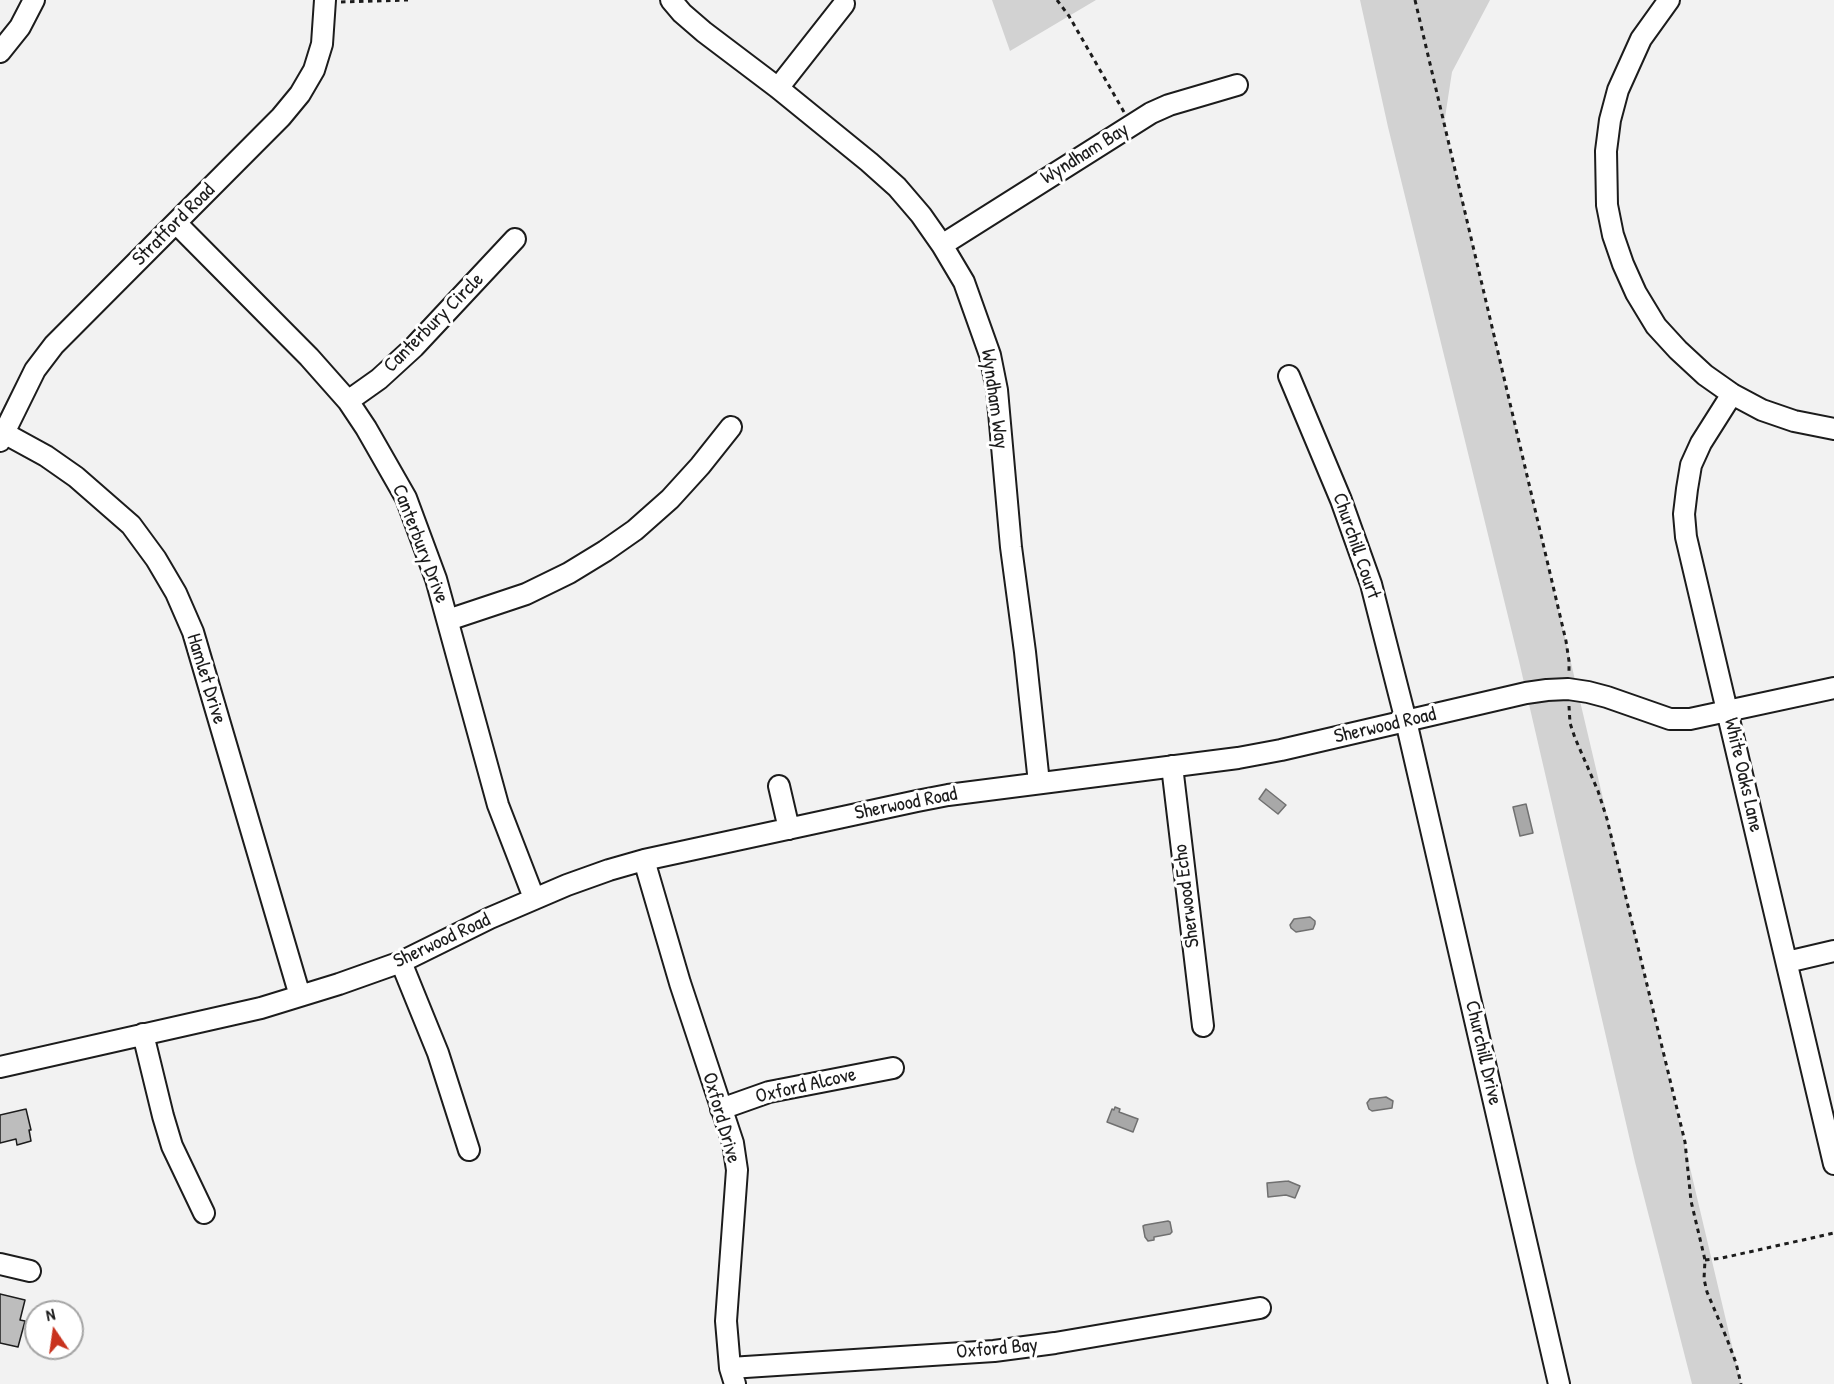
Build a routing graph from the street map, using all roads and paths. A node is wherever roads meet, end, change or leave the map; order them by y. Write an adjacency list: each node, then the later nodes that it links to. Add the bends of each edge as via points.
1 (34, 0): 9 (street, via 20,27)
2 (326, 0): 13 (street, Stratford Road, via 322,44 314,70 300,94)
3 (408, 0): 7 (path)
4 (671, 0): 11 (street, Wyndham Way, via 704,32)
5 (1057, 0): 12 (path)
6 (1669, 0): 17 (street, via 1641,39 1618,90 1606,151 1607,206 1623,264 1656,326 1705,375)
7 (350, 2)
8 (844, 4): 11 (street)
9 (0, 52)
10 (1237, 85): 12 (street, Wyndham Bay, via 1169,105)
11 (778, 88): 15 (street, Wyndham Way, via 897,187)
12 (1131, 124): 15 (street, Wyndham Bay)
13 (176, 223): 18 (street, Canterbury Drive, via 309,357); 21 (street, Stratford Road, via 54,345 35,370)
14 (515, 239): 18 (street, Canterbury Circle, via 414,347)
15 (942, 244): 27 (street, Wyndham Way, via 979,319 997,390)
16 (1289, 376): 25 (street, Churchill Court, via 1361,554)
17 (1732, 394): 20 (street, via 1794,421); 24 (street, White Oaks Lane, via 1691,465 1684,514 1686,537)
18 (348, 402): 22 (street, Canterbury Drive, via 406,498)
19 (731, 427): 22 (street, via 700,466 635,530 569,573 526,594)
20 (1834, 429)
21 (2, 437): 35 (street, Hamlet Drive, via 61,466 131,525 176,593 193,632)
22 (448, 620): 31 (street, Canterbury Drive, via 495,795)
23 (1834, 688): 24 (street, Sherwood Road)
24 (1728, 712): 25 (street, Sherwood Road, via 1690,720 1670,719 1607,697 1568,689 1526,693); 34 (street, White Oaks Lane)
25 (1406, 721): 26 (street, Sherwood Road, via 1281,750); 50 (street, Churchill Drive)
26 (1172, 766): 27 (street, Sherwood Road); 36 (street, Sherwood Echo)
27 (1039, 783): 29 (street, Sherwood Road, via 948,795)
28 (779, 786): 29 (street)
29 (789, 829): 30 (street, Sherwood Road)
30 (644, 860): 31 (street, Sherwood Road); 40 (street, Oxford Drive)
31 (534, 898): 33 (street, Sherwood Road)
32 (1834, 951): 34 (street)
33 (401, 962): 35 (street, Sherwood Road); 41 (street, via 438,1053)
34 (1787, 962): 42 (street, White Oaks Lane)
35 (300, 996): 37 (street, Sherwood Road)
36 (1203, 1026)
37 (143, 1034): 38 (street, Sherwood Road); 43 (street, via 172,1146)
38 (0, 1067)
39 (893, 1068): 40 (street, Oxford Alcove, via 769,1092)
40 (721, 1109): 49 (street, Oxford Drive, via 737,1170 726,1321)
41 (469, 1150)
42 (1834, 1164)
43 (204, 1213)
44 (1834, 1233): 45 (path)
45 (1705, 1260)
46 (0, 1264): 47 (street)
47 (30, 1272)
48 (1260, 1308): 49 (street, Oxford Bay, via 994,1351)
49 (733, 1376)
50 (1559, 1384)

